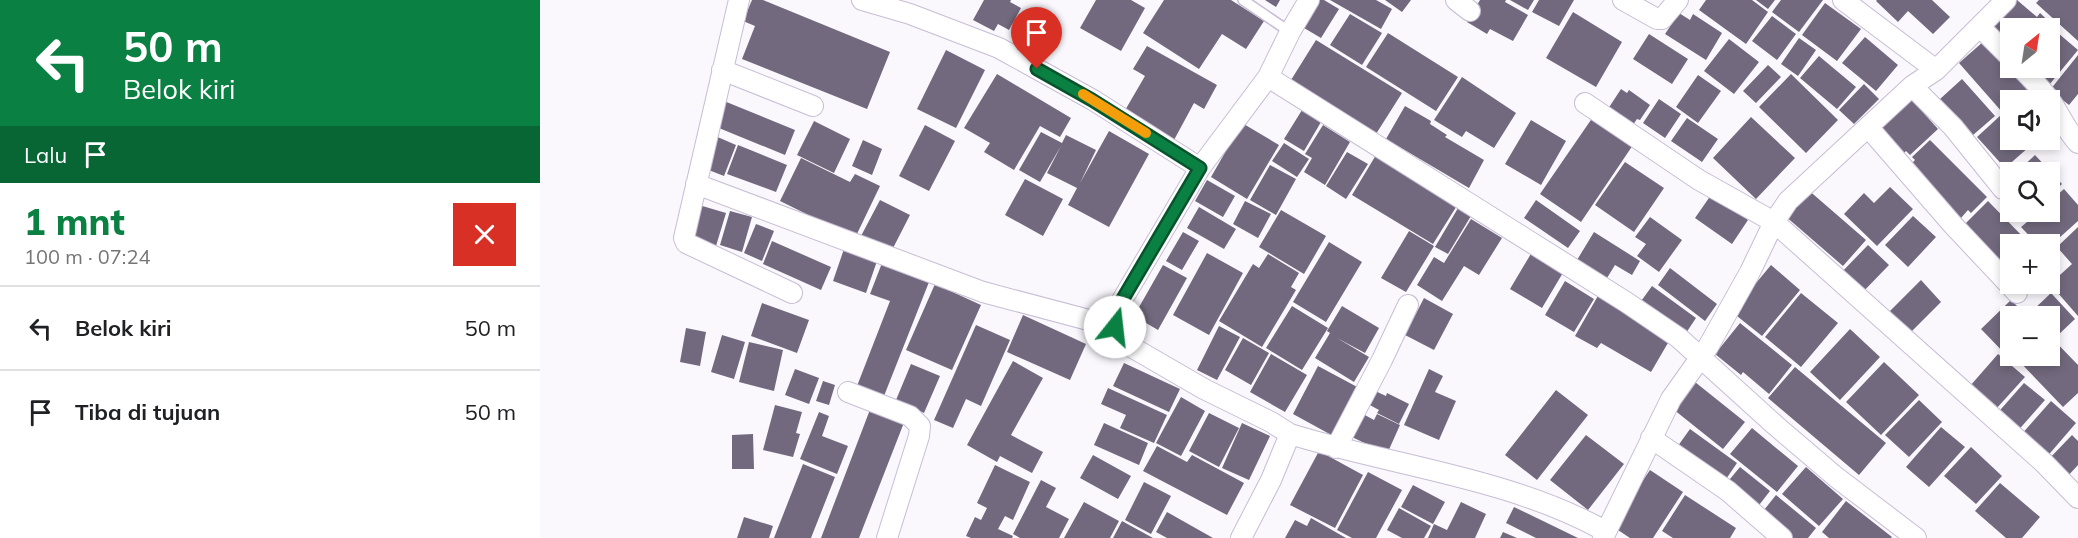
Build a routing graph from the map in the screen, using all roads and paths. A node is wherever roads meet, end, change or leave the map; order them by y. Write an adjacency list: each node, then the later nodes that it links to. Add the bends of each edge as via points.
1 (739, 0): 12 (street)
2 (862, 0): 21 (street, via 999,48 1092,100)
3 (1243, 0): 10 (lane)
4 (1309, 0): 10 (street)
5 (1623, 0): 6 (street, via 1657,19 1662,19)
6 (1678, 0)
7 (1843, 0): 13 (street)
8 (2006, 0): 9 (street)
9 (1980, 27): 11 (street); 13 (street)
10 (1290, 32): 14 (street)
11 (2000, 47)
12 (722, 70): 18 (street); 22 (street)
13 (1936, 70): 16 (street)
14 (1268, 77): 21 (street); 29 (street, via 1626,302)
15 (2031, 78): 20 (street)
16 (1912, 86): 19 (street); 23 (street, via 1953,127)
17 (1585, 103): 24 (street, via 1699,180)
18 (813, 106)
19 (1868, 127): 24 (street, via 1788,201); 25 (street)
20 (2078, 143)
21 (1200, 168): 28 (street, via 1121,302)
22 (696, 184): 26 (street, via 686,243); 28 (street, via 983,292)
23 (2000, 185)
24 (1774, 222): 29 (street, via 1750,272); 34 (street)
25 (2000, 275)
26 (792, 293)
27 (1408, 305): 33 (street)
28 (1115, 327): 31 (street, via 1128,345)
29 (1700, 356): 32 (street); 39 (street, via 1828,469)
30 (848, 392): 36 (street, via 910,416 920,426)
31 (1290, 434): 33 (street); 37 (street)
32 (1651, 438): 35 (street); 38 (street, via 1728,491)
33 (1336, 448): 35 (street, via 1530,497 1586,520)
34 (2078, 498)
35 (1604, 534)
36 (887, 538)
37 (1241, 538)
38 (1782, 538)
39 (1916, 538)

